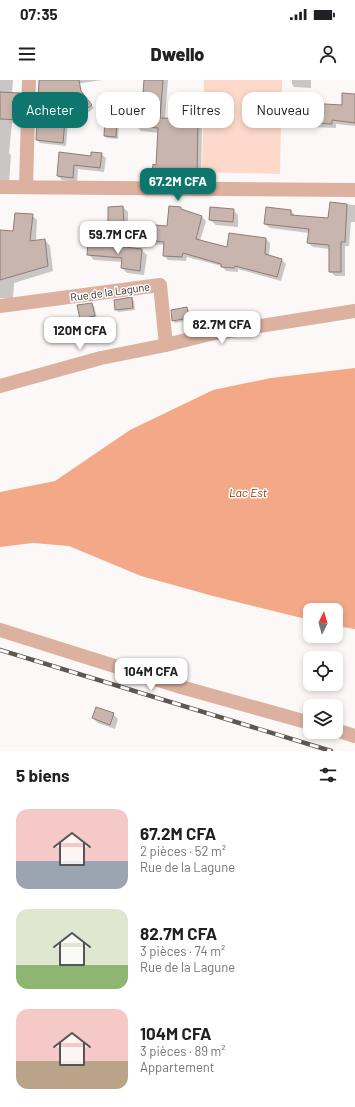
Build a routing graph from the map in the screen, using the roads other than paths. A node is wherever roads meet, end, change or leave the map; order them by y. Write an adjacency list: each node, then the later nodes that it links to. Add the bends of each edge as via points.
1 (29, 80): 3 (street)
2 (0, 187): 3 (street)
3 (26, 187): 4 (street)
4 (355, 190)
5 (0, 306): 7 (street, Rue de la Lagune, via 160,285)
6 (355, 311): 7 (street, via 210,334)
7 (166, 345): 8 (street, via 101,358)
8 (0, 386)
9 (0, 630): 10 (street, via 174,685)
10 (303, 722)
11 (343, 732): 12 (street)
12 (355, 736)

